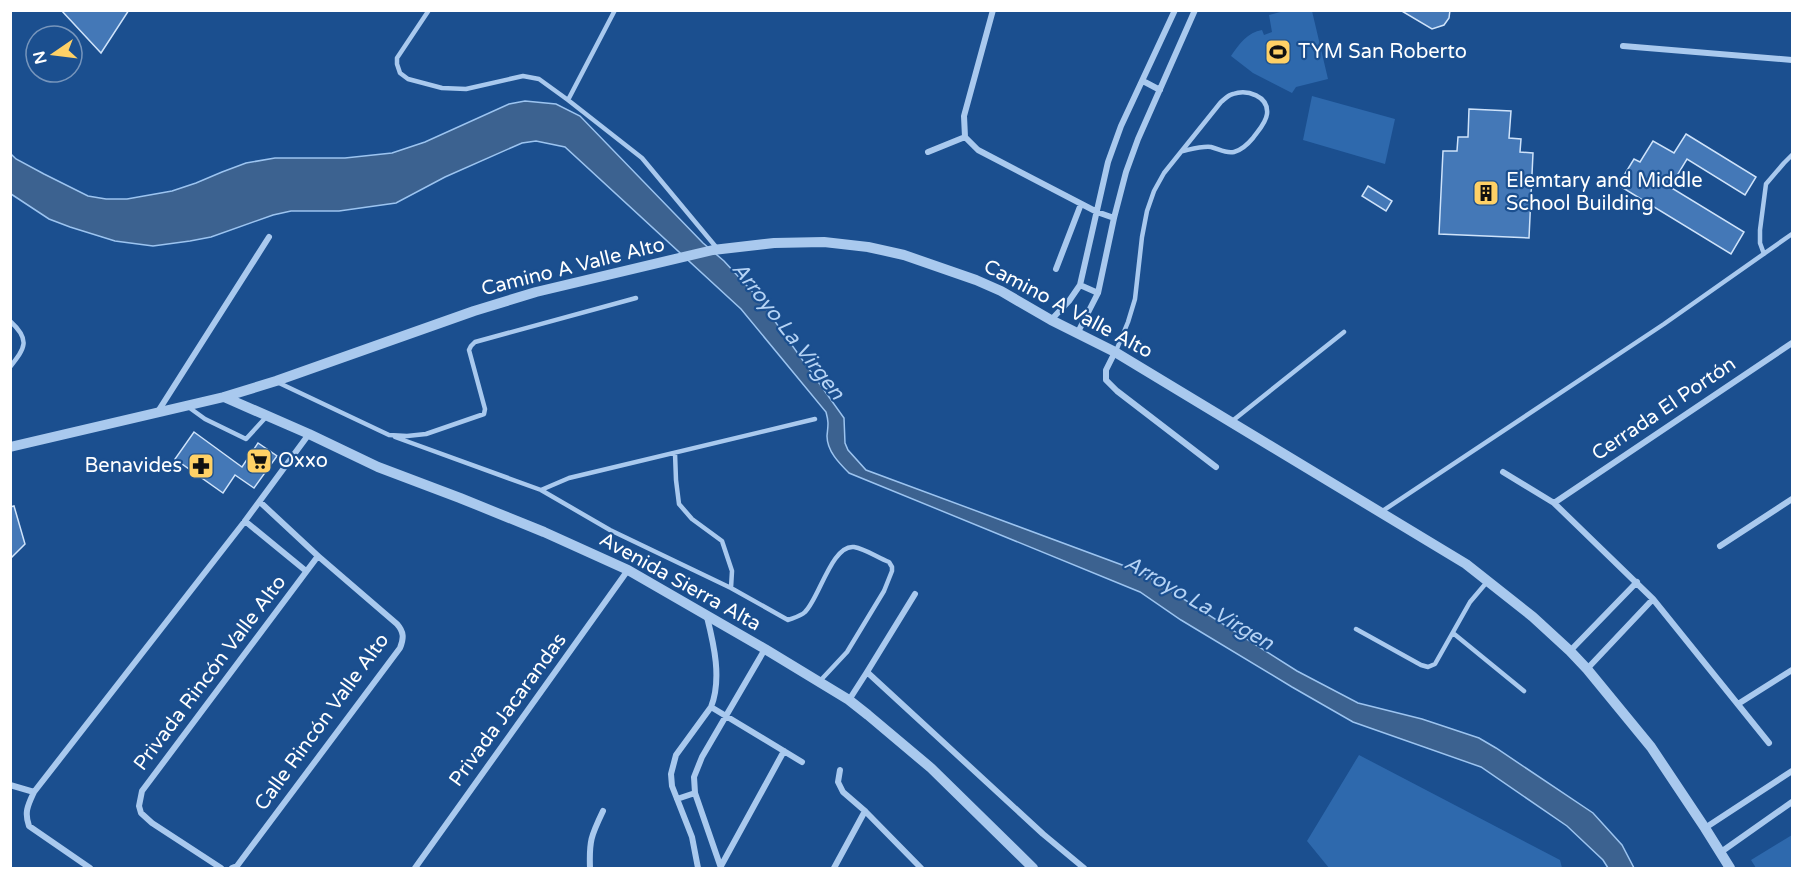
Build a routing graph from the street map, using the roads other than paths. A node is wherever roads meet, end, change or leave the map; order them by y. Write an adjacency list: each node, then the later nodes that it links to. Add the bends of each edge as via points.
1 (429, 10): 10 (lane, via 397,58 400,73 408,79 442,88 466,89 523,76 538,79)
2 (615, 10): 10 (lane)
3 (993, 10): 11 (street, via 964,116)
4 (1175, 10): 8 (street)
5 (1195, 10): 9 (street)
6 (1623, 46): 7 (street)
7 (1792, 60)
8 (1143, 81): 9 (street); 16 (street, via 1108,162)
9 (1160, 90): 17 (street, via 1137,139)
10 (568, 99): 20 (lane, via 642,158)
11 (965, 137): 13 (street); 15 (street, via 978,150)
12 (1183, 151): 12 (lane, via 1229,95 1252,93 1264,100 1267,116 1263,126 1241,149 1223,152 1210,147); 31 (lane, via 1164,173 1147,211 1135,299)
13 (928, 152)
14 (1792, 155): 21 (lane, via 1766,184 1760,230)
15 (1081, 204): 16 (street); 22 (street)
16 (1097, 212): 17 (street); 23 (street)
17 (1114, 218): 24 (street)
18 (1792, 234): 21 (lane)
19 (269, 237): 36 (street)
20 (716, 249): 26 (street, Camino A Valle Alto, via 824,242 868,247 976,280); 33 (street, Camino A Valle Alto, via 536,292)
21 (1764, 254): 50 (lane)
22 (1056, 269)
23 (1080, 285): 24 (street); 26 (street)
24 (1098, 293): 29 (street)
25 (636, 298): 41 (lane, via 476,342 469,350 484,414 426,434)
26 (1051, 320): 29 (street, Camino A Valle Alto)
27 (10, 321): 32 (lane, via 25,341)
28 (1344, 332): 39 (lane)
29 (1077, 334): 31 (street, Camino A Valle Alto)
30 (1792, 343): 49 (street, Cerrada El Portón)
31 (1115, 352): 39 (street, Camino A Valle Alto); 44 (street, via 1106,370 1106,380)
32 (10, 368)
33 (276, 381): 34 (street, Camino A Valle Alto); 41 (lane)
34 (224, 397): 35 (street, Camino A Valle Alto); 37 (street, Avenida Sierra Alta)
35 (186, 406): 36 (street, Camino A Valle Alto); 37 (lane, via 246,439)
36 (157, 413): 42 (street, Camino A Valle Alto)
37 (267, 416): 40 (street, Avenida Sierra Alta)
38 (815, 419): 43 (lane)
39 (1231, 422): 50 (street, Camino A Valle Alto)
40 (309, 434): 48 (street); 54 (street, Avenida Sierra Alta, via 378,468 544,532)
41 (389, 435): 46 (lane)
42 (10, 447)
43 (675, 453): 46 (lane, via 569,478); 58 (lane, via 680,504 692,519 722,541 732,571)
44 (1216, 467)
45 (1503, 472): 49 (street)
46 (542, 490): 58 (lane, via 610,530)
47 (1792, 499): 52 (street)
48 (260, 502): 51 (street); 53 (street, Calle Rincón Valle Alto)
49 (1554, 503): 57 (street)
50 (1381, 512): 56 (street, Camino A Valle Alto)
51 (245, 521): 55 (street); 81 (street)
52 (1720, 546)
53 (318, 556): 55 (street, Privada Rincón Valle Alto); 92 (street, Calle Rincón Valle Alto, via 397,624 403,639)
54 (628, 570): 61 (street, Avenida Sierra Alta); 93 (street, Privada Jacarandas)
55 (306, 571): 91 (street, Privada Rincón Valle Alto, via 142,791 141,813)
56 (1488, 581): 63 (lane); 65 (street, Camino A Valle Alto)
57 (1637, 582): 60 (street); 65 (street)
58 (731, 588): 69 (lane, via 788,620 805,613 846,548 852,546 889,562 892,571 884,591 847,652)
59 (915, 594): 68 (street)
60 (1653, 599): 66 (street); 72 (street)
61 (707, 617): 64 (street, Avenida Sierra Alta); 73 (street, via 715,673)
62 (1356, 629): 63 (lane, via 1428,667 1435,664)
63 (1453, 633): 70 (lane)
64 (765, 649): 69 (street, Avenida Sierra Alta); 74 (street)
65 (1570, 651): 66 (street, Camino A Valle Alto)
66 (1587, 669): 87 (street, Camino A Valle Alto, via 1651,747)
67 (1792, 670): 72 (street)
68 (867, 672): 71 (street); 99 (street)
69 (819, 682): 71 (street, Avenida Sierra Alta)
70 (1524, 691)
71 (849, 700): 98 (street, Avenida Sierra Alta, via 931,768)
72 (1738, 704): 75 (street)
73 (711, 707): 74 (street); 83 (street, via 676,755 671,774)
74 (726, 716): 76 (street); 82 (street, via 696,767)
75 (1769, 743)
76 (784, 751): 77 (street); 89 (street)
77 (802, 762)
78 (840, 770): 85 (street, via 838,782 843,792)
79 (1792, 771): 87 (street)
80 (10, 785): 81 (street)
81 (34, 792): 90 (street, via 27,807 29,826)
82 (696, 793): 83 (street); 89 (street)
83 (677, 799): 95 (street, via 692,837)
84 (1792, 802): 88 (street)
85 (865, 811): 96 (street); 97 (street)
86 (603, 812): 94 (street, via 591,836)
87 (1706, 828): 88 (street, Camino A Valle Alto)
88 (1721, 852): 100 (street, Camino A Valle Alto)
89 (721, 867)
90 (90, 868)
91 (221, 868)
92 (232, 868)
93 (415, 868)
94 (590, 868)
95 (698, 868)
96 (834, 868)
97 (921, 868)
98 (1033, 868)
99 (1084, 868)
100 (1730, 868)

